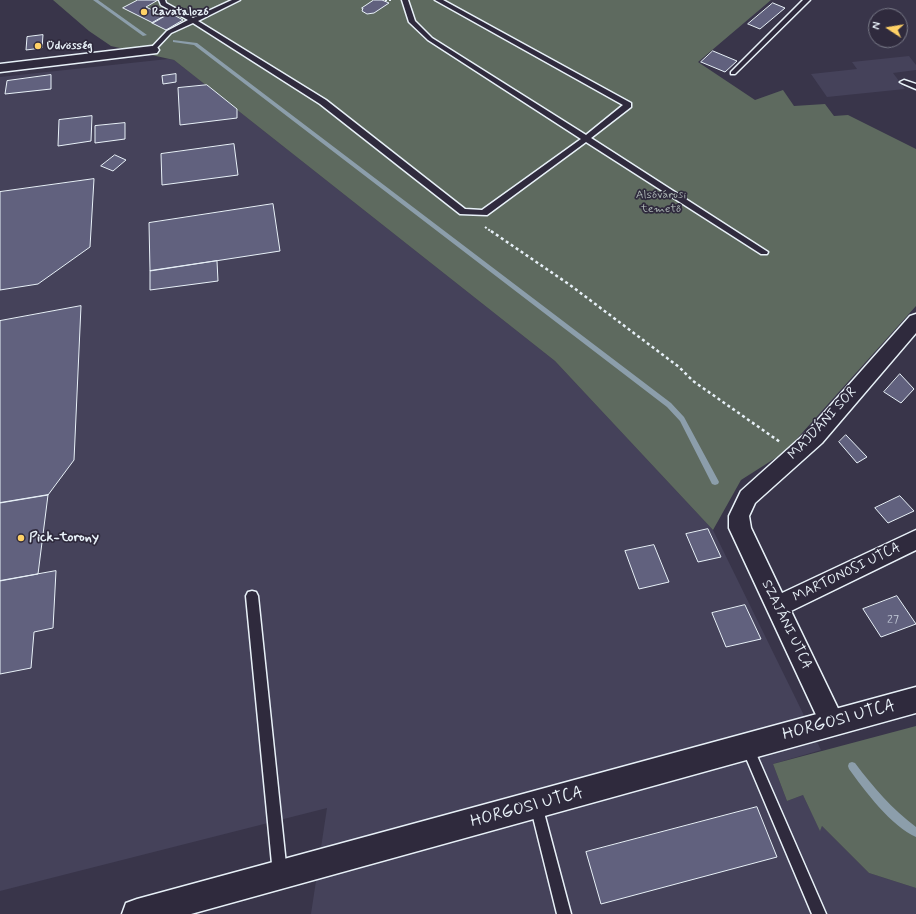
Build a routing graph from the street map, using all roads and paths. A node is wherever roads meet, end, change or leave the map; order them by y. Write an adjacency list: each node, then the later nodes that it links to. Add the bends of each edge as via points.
1 (162, 0): 8 (lane, via 163,4)
2 (236, 0): 8 (lane)
3 (384, 0): 4 (path)
4 (391, 0)
5 (405, 0): 14 (lane, via 412,22 430,39)
6 (438, 0): 14 (lane, via 628,105)
7 (807, 0): 11 (lane)
8 (194, 21): 9 (lane, via 169,32); 15 (lane, via 323,102)
9 (152, 50): 10 (street, via 119,56)
10 (0, 68)
11 (734, 73)
12 (904, 82): 13 (lane)
13 (916, 88)
14 (587, 138): 15 (lane, via 484,213); 16 (lane)
15 (463, 212): 18 (path, via 570,285 679,367 693,381)
16 (764, 252)
17 (916, 321): 18 (street, MAJDÁNI SOR, via 815,437)
18 (796, 454): 19 (street, MAJDÁNI SOR, via 748,497 739,516)
19 (740, 528): 22 (street, SZAJÁNI UTCA)
20 (916, 540): 22 (street, MARTONOSI UTCA)
21 (252, 596): 27 (lane)
22 (777, 606): 24 (street, SZAJÁNI UTCA)
23 (916, 700): 24 (street, HORGOSI UTCA)
24 (833, 723): 25 (street, HORGOSI UTCA)
25 (747, 746): 26 (street, HORGOSI UTCA); 30 (lane)
26 (536, 805): 27 (street, HORGOSI UTCA); 29 (lane)
27 (280, 875): 28 (street, HORGOSI UTCA)
28 (137, 914)
29 (564, 914)
30 (819, 914)

